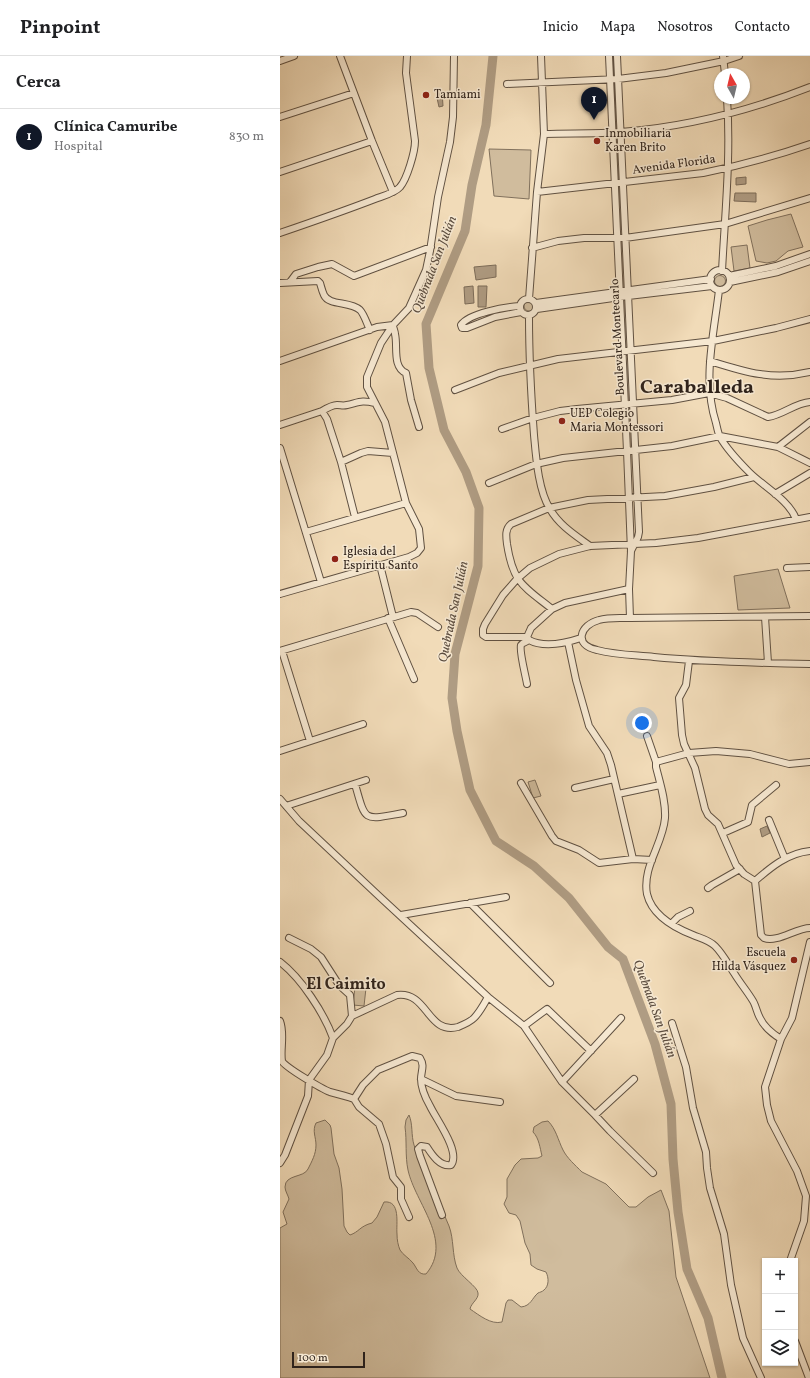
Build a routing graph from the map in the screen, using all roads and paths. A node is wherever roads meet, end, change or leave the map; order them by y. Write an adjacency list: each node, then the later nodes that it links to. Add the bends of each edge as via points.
1 (294, 56): 10 (street)
2 (340, 56): 16 (street)
3 (407, 56): 29 (street, via 406,73 415,131 415,149 400,187)
4 (454, 56): 36 (street, via 450,142 438,197)
5 (541, 56): 13 (street)
6 (608, 56): 12 (street, Boulevard Montecarlo)
7 (617, 56): 11 (street, Boulevard Montecarlo)
8 (739, 56): 9 (street)
9 (724, 59): 11 (street, via 666,73)
10 (280, 61)
11 (618, 79): 12 (street); 21 (street, Boulevard Montecarlo)
12 (609, 80): 13 (street); 20 (street, Boulevard Montecarlo)
13 (542, 82): 14 (street); 22 (street)
14 (506, 84)
15 (810, 87): 18 (street)
16 (354, 93): 19 (street); 23 (street)
17 (728, 104): 18 (street)
18 (728, 114): 21 (street, via 687,124); 25 (street)
19 (280, 117)
20 (612, 132): 21 (street); 22 (street); 28 (street, Boulevard Montecarlo)
21 (620, 132): 27 (street, Boulevard Montecarlo)
22 (544, 134): 30 (street)
23 (372, 141): 26 (street); 29 (street)
24 (810, 144): 25 (street, Avenida Florida)
25 (729, 168): 27 (street, Avenida Florida); 32 (street)
26 (280, 172)
27 (622, 183): 28 (street, Avenida Florida); 35 (street, Boulevard Montecarlo)
28 (614, 184): 30 (street, Avenida Florida); 34 (street, Boulevard Montecarlo)
29 (393, 192): 33 (street)
30 (537, 192): 37 (street)
31 (810, 198): 32 (street)
32 (725, 224): 35 (street); 40 (street)
33 (280, 233)
34 (618, 238): 35 (street); 37 (street, via 558,241); 48 (street, Boulevard Montecarlo)
35 (625, 238): 47 (street, Boulevard Montecarlo)
36 (431, 247): 43 (street, via 354,276 332,264 296,274); 54 (street, via 426,270 409,308)
37 (532, 248): 49 (street)
38 (810, 254): 42 (street)
39 (810, 261): 42 (street, via 778,272)
40 (722, 271): 41 (street, via 715,272); 42 (street)
41 (711, 279): 45 (street); 47 (street)
42 (729, 279): 46 (street, via 726,288)
43 (290, 282): 44 (street); 55 (street, via 320,282 327,300 344,303 361,311)
44 (280, 284)
45 (712, 286): 46 (street); 47 (street)
46 (719, 290): 56 (street)
47 (627, 293): 48 (street); 57 (street, Boulevard Montecarlo)
48 (620, 294): 50 (street); 58 (street, Boulevard Montecarlo)
49 (529, 299): 50 (street); 51 (street, via 523,301)
50 (536, 306): 52 (street, via 534,314)
51 (520, 309): 51 (street, via 467,328 462,328 461,325 492,310); 52 (street)
52 (528, 316): 61 (street)
53 (810, 319): 56 (street)
54 (392, 325): 55 (street); 66 (street, via 381,343 367,377 367,387); 73 (street, via 396,335 399,365 406,373)
55 (370, 330): 59 (street)
56 (712, 341): 57 (street); 60 (street)
57 (630, 351): 58 (street); 68 (street, Boulevard Montecarlo)
58 (623, 352): 61 (street, via 572,356); 67 (street, Boulevard Montecarlo)
59 (280, 361)
60 (710, 361): 62 (street, via 766,376); 64 (street)
61 (530, 365): 63 (street); 70 (street)
62 (810, 372)
63 (455, 390)
64 (709, 393): 65 (street, via 727,398 768,417 798,404); 68 (street); 75 (street)
65 (810, 402)
66 (375, 403): 69 (street, via 358,401); 80 (street, via 385,422)
67 (625, 404): 68 (street); 70 (street, via 577,409); 78 (street, Boulevard Montecarlo)
68 (632, 404): 79 (street, Boulevard Montecarlo)
69 (322, 410): 72 (street); 81 (street)
70 (532, 418): 74 (street); 83 (street)
71 (810, 422): 76 (street)
72 (280, 425)
73 (419, 427)
74 (502, 429)
75 (720, 436): 76 (street); 79 (street, via 684,445); 85 (street)
76 (778, 447): 82 (street)
77 (280, 448): 95 (street)
78 (627, 451): 79 (street); 83 (street, via 577,456); 88 (street, Boulevard Montecarlo)
79 (635, 451): 89 (street, Boulevard Montecarlo)
80 (393, 453): 81 (street, via 368,451); 90 (street)
81 (341, 462): 92 (street)
82 (810, 462)
83 (536, 464): 86 (street); 91 (street)
84 (810, 473): 87 (street)
85 (754, 477): 87 (street); 89 (street, via 689,492)
86 (489, 483)
87 (775, 494): 94 (street)
88 (629, 498): 89 (street); 91 (street, via 588,500); 97 (street, Boulevard Montecarlo)
89 (637, 498): 97 (street, Boulevard Montecarlo, via 638,532)
90 (406, 503): 92 (street); 98 (street, via 419,530 421,548 409,557)
91 (549, 508): 96 (street, via 562,524); 101 (street, via 507,528 509,558)
92 (355, 517): 95 (street)
93 (810, 517): 94 (street)
94 (796, 519): 97 (street, via 698,538)
95 (306, 532): 102 (street)
96 (590, 546): 97 (street); 101 (street, via 552,556 530,568)
97 (632, 547): 103 (street)
98 (380, 565): 102 (street); 108 (street)
99 (810, 567): 100 (street)
100 (787, 568)
101 (517, 579): 105 (street); 112 (street, via 485,624 483,635)
102 (321, 582): 104 (street)
103 (629, 589): 105 (street, via 575,600); 109 (street)
104 (280, 594)
105 (552, 610): 112 (street, via 531,628)
106 (765, 616): 107 (street); 109 (street); 116 (street)
107 (810, 616)
108 (391, 617): 110 (street, via 417,613); 114 (street); 118 (street)
109 (630, 618): 111 (street, via 601,619 593,622 583,631)
110 (438, 627)
111 (581, 638): 113 (street); 115 (street, via 583,643 595,650)
112 (528, 639): 113 (street, via 539,644); 119 (street, via 521,645)
113 (568, 642): 127 (street, via 589,726 607,753)
114 (281, 651): 122 (street)
115 (689, 661): 116 (street); 124 (street, via 686,685 679,698 682,735)
116 (768, 663): 117 (street)
117 (810, 664)
118 (414, 679)
119 (527, 684)
120 (362, 724): 122 (street)
121 (647, 736): 125 (street)
122 (310, 741): 123 (street)
123 (280, 751)
124 (689, 753): 125 (street); 126 (street, via 716,751 750,754 789,764); 139 (street, via 698,776 705,809)
125 (656, 762): 131 (street)
126 (810, 762)
127 (614, 779): 133 (street); 134 (street)
128 (366, 780): 130 (street)
129 (521, 783): 141 (street, via 556,841 579,850 599,863)
130 (355, 784): 136 (street); 137 (street, via 365,815 376,818)
131 (660, 786): 134 (street); 143 (street, via 665,818)
132 (776, 786): 139 (street, via 752,804 748,822)
133 (575, 788)
134 (618, 794): 141 (street)
135 (280, 799): 136 (street)
136 (286, 806): 150 (street)
137 (403, 813)
138 (768, 820): 142 (street)
139 (723, 833): 144 (street, via 731,855)
140 (810, 851): 142 (street)
141 (633, 859): 143 (street)
142 (785, 859): 145 (street)
143 (652, 860): 151 (street, via 647,876 648,896 658,913)
144 (740, 869): 145 (street); 146 (street)
145 (755, 881): 152 (street, via 759,927 764,938 778,938 800,929)
146 (708, 888)
147 (506, 897): 148 (street)
148 (470, 903): 150 (street); 156 (street)
149 (690, 911): 151 (street)
150 (401, 915): 157 (street)
151 (671, 924): 164 (street, via 714,945 754,1003 761,1020 772,1034)
152 (810, 928)
153 (289, 938): 158 (street, via 311,949 320,957 339,985 350,995)
154 (810, 942): 164 (street, via 792,1018)
155 (280, 962): 163 (street, via 297,977 324,1018)
156 (550, 983)
157 (488, 997): 158 (street, via 474,1018 453,1028 438,1025 416,1000 404,994); 162 (street)
158 (352, 1016): 163 (street)
159 (621, 1018): 165 (street)
160 (280, 1021): 167 (street, via 283,1063)
161 (672, 1023): 179 (street, via 686,1067 693,1108 706,1152 710,1188 724,1234 731,1285 743,1338)
162 (524, 1026): 165 (street, via 547,1010); 169 (street)
163 (333, 1038): 167 (street, via 328,1055)
164 (781, 1039): 177 (street, via 765,1087 770,1121 797,1171 806,1196 804,1221)
165 (592, 1051): 169 (street)
166 (634, 1079): 172 (street)
167 (309, 1080): 170 (street, via 329,1091); 173 (street, via 308,1096)
168 (421, 1080): 170 (street, via 423,1062 420,1058 412,1056 378,1070); 171 (street, via 456,1096); 175 (street, via 430,1106 452,1147 453,1158 451,1165 447,1166 434,1157 427,1147 421,1146 418,1149)
169 (562, 1082): 172 (street)
170 (354, 1099): 176 (street, via 359,1107 379,1124 393,1177 401,1186 401,1200)
171 (500, 1102)
172 (595, 1115): 174 (street)
173 (280, 1163)
174 (653, 1173)
175 (442, 1215)
176 (408, 1217)
177 (791, 1258)
178 (798, 1349): 180 (street)
179 (761, 1378)
180 (809, 1378)

